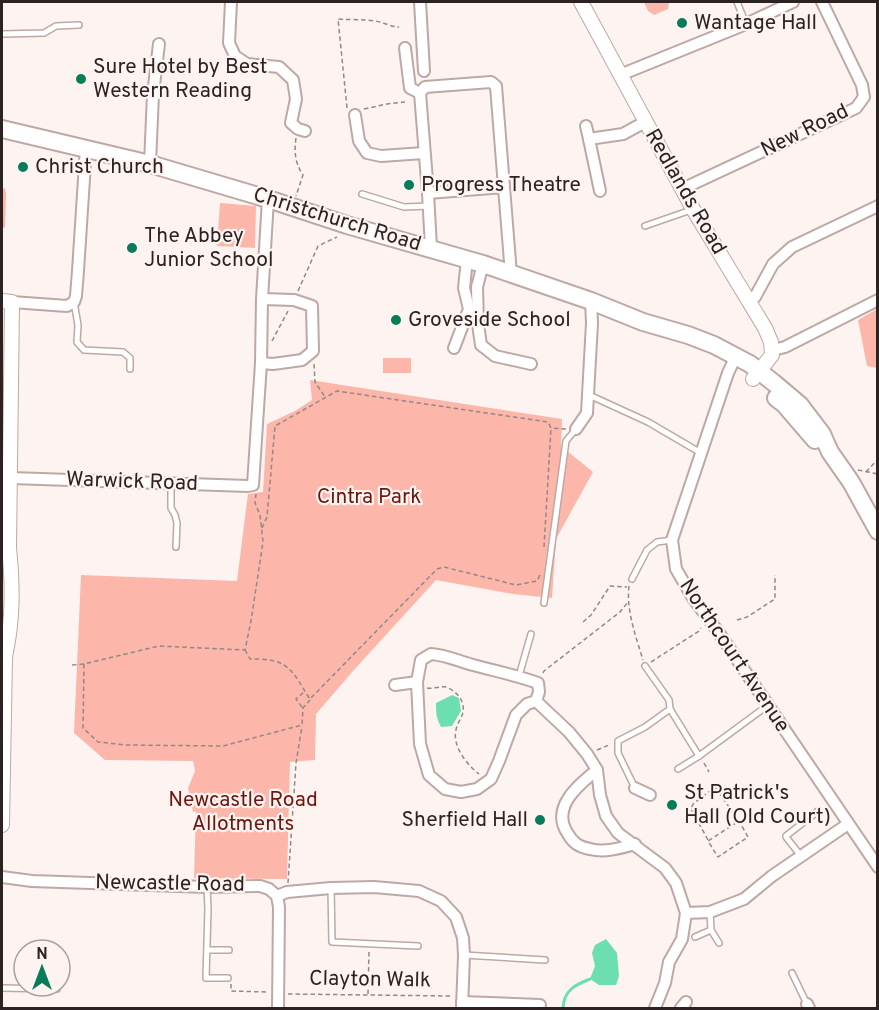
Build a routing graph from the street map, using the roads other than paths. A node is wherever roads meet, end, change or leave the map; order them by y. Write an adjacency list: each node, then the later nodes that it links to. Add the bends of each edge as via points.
1 (231, 2): 19 (street, via 229,43 235,56 247,64 279,67 293,80 296,99 291,123)
2 (420, 2): 12 (street)
3 (581, 2): 13 (street, Redlands Road)
4 (737, 2): 7 (lane)
5 (793, 2): 7 (street)
6 (822, 2): 25 (street, New Road, via 862,85 864,97 856,108)
7 (746, 24): 13 (street)
8 (79, 25): 9 (lane, via 57,26 44,33)
9 (2, 34)
10 (159, 44): 23 (street)
11 (405, 48): 14 (street, via 410,88)
12 (424, 71)
13 (620, 75): 16 (street, Redlands Road)
14 (420, 93): 22 (street); 24 (street, via 425,87 491,82 496,86)
15 (354, 112): 22 (street, via 359,141 367,153)
16 (645, 122): 20 (street, via 623,134); 25 (street, Redlands Road)
17 (586, 126): 20 (street)
18 (2, 129): 21 (main road, Christchurch Road)
19 (302, 130)
20 (589, 139): 26 (street)
21 (86, 148): 23 (main road, Christchurch Road); 42 (street)
22 (424, 153): 27 (street)
23 (150, 164): 29 (main road, Christchurch Road)
24 (504, 187): 27 (street); 36 (street)
25 (682, 189): 32 (street, Redlands Road)
26 (600, 190)
27 (428, 193): 30 (street)
28 (362, 194): 30 (lane, via 404,207)
29 (268, 199): 34 (main road, Christchurch Road); 37 (street)
30 (429, 206): 34 (street)
31 (878, 206): 41 (street, via 792,247 773,264)
32 (693, 209): 33 (lane); 41 (street, Redlands Road)
33 (645, 226)
34 (431, 248): 35 (main road, Christchurch Road)
35 (475, 262): 36 (main road, Christchurch Road); 43 (street, via 464,288 468,309); 47 (street, via 481,345 495,356 513,355)
36 (511, 274): 40 (main road, Christchurch Road)
37 (262, 299): 46 (street); 46 (street, via 294,300 312,306 313,351 302,360)
38 (878, 300): 44 (street)
39 (7, 301): 42 (street, via 67,306); 53 (street)
40 (591, 301): 45 (main road, Christchurch Road); 50 (street)
41 (749, 301): 44 (street, Redlands Road, via 765,328)
42 (74, 302): 48 (lane, via 77,342 84,350 123,352 130,358)
43 (454, 348)
44 (772, 350): 49 (street)
45 (734, 361): 49 (main road, Christchurch Road); 52 (street, Northcourt Avenue)
46 (261, 363): 54 (street, Warwick Road, via 253,485)
47 (531, 364)
48 (130, 369)
49 (756, 375): 55 (main road, Christchurch Road, via 830,452)
50 (589, 395): 51 (street, via 587,413); 52 (lane, via 648,422)
51 (576, 429): 59 (lane, via 566,441)
52 (701, 453): 56 (street, Northcourt Avenue)
53 (10, 478): 54 (street, Warwick Road); 60 (street, via 12,568)
54 (171, 483): 57 (lane)
55 (877, 530)
56 (672, 540): 58 (lane, via 657,542 647,550); 67 (street, Northcourt Avenue, via 676,569)
57 (176, 547)
58 (632, 579)
59 (544, 603)
60 (6, 617): 74 (street)
61 (531, 634): 63 (lane)
62 (645, 666): 68 (lane, via 669,700)
63 (519, 676): 64 (street, via 431,654 421,660); 66 (street, via 538,683)
64 (417, 684): 65 (street); 66 (street, via 420,744 429,775 445,789 461,792 477,789 491,779 516,715)
65 (395, 685)
66 (536, 701): 71 (street, via 569,732)
67 (767, 706): 69 (lane); 76 (street, Northcourt Avenue)
68 (670, 709): 69 (lane); 72 (lane, via 618,741 618,753)
69 (699, 756): 70 (lane)
70 (678, 769)
71 (597, 770): 78 (street, via 606,816 618,832); 78 (street, via 573,791 562,811 563,827 574,843 591,850)
72 (635, 788): 73 (street)
73 (650, 795)
74 (2, 799): 77 (street)
75 (818, 811): 79 (lane, via 786,836)
76 (848, 824): 79 (street); 80 (street, Northcourt Avenue)
77 (2, 825)
78 (635, 844): 86 (street, via 671,875)
79 (801, 856): 85 (street, via 744,899)
80 (878, 867)
81 (2, 877): 82 (street, Newcastle Road)
82 (207, 887): 84 (street, Newcastle Road, via 260,886); 91 (lane)
83 (331, 888): 84 (street, Newcastle Road); 90 (lane, via 332,942); 93 (street, Newcastle Road, via 419,891 441,901 456,917)
84 (282, 894): 100 (street)
85 (710, 912): 86 (street); 87 (lane)
86 (686, 913): 101 (street, via 682,939 669,962)
87 (711, 930): 88 (lane); 89 (lane)
88 (695, 937)
89 (719, 943)
90 (418, 945)
91 (207, 950): 92 (lane); 96 (lane, via 206,978)
92 (229, 950)
93 (464, 956): 94 (lane); 97 (street, Newcastle Road)
94 (545, 960)
95 (792, 973): 99 (lane)
96 (228, 978)
97 (462, 1002): 98 (street)
98 (540, 1005)
99 (808, 1006)
100 (278, 1008)
101 (655, 1008)

